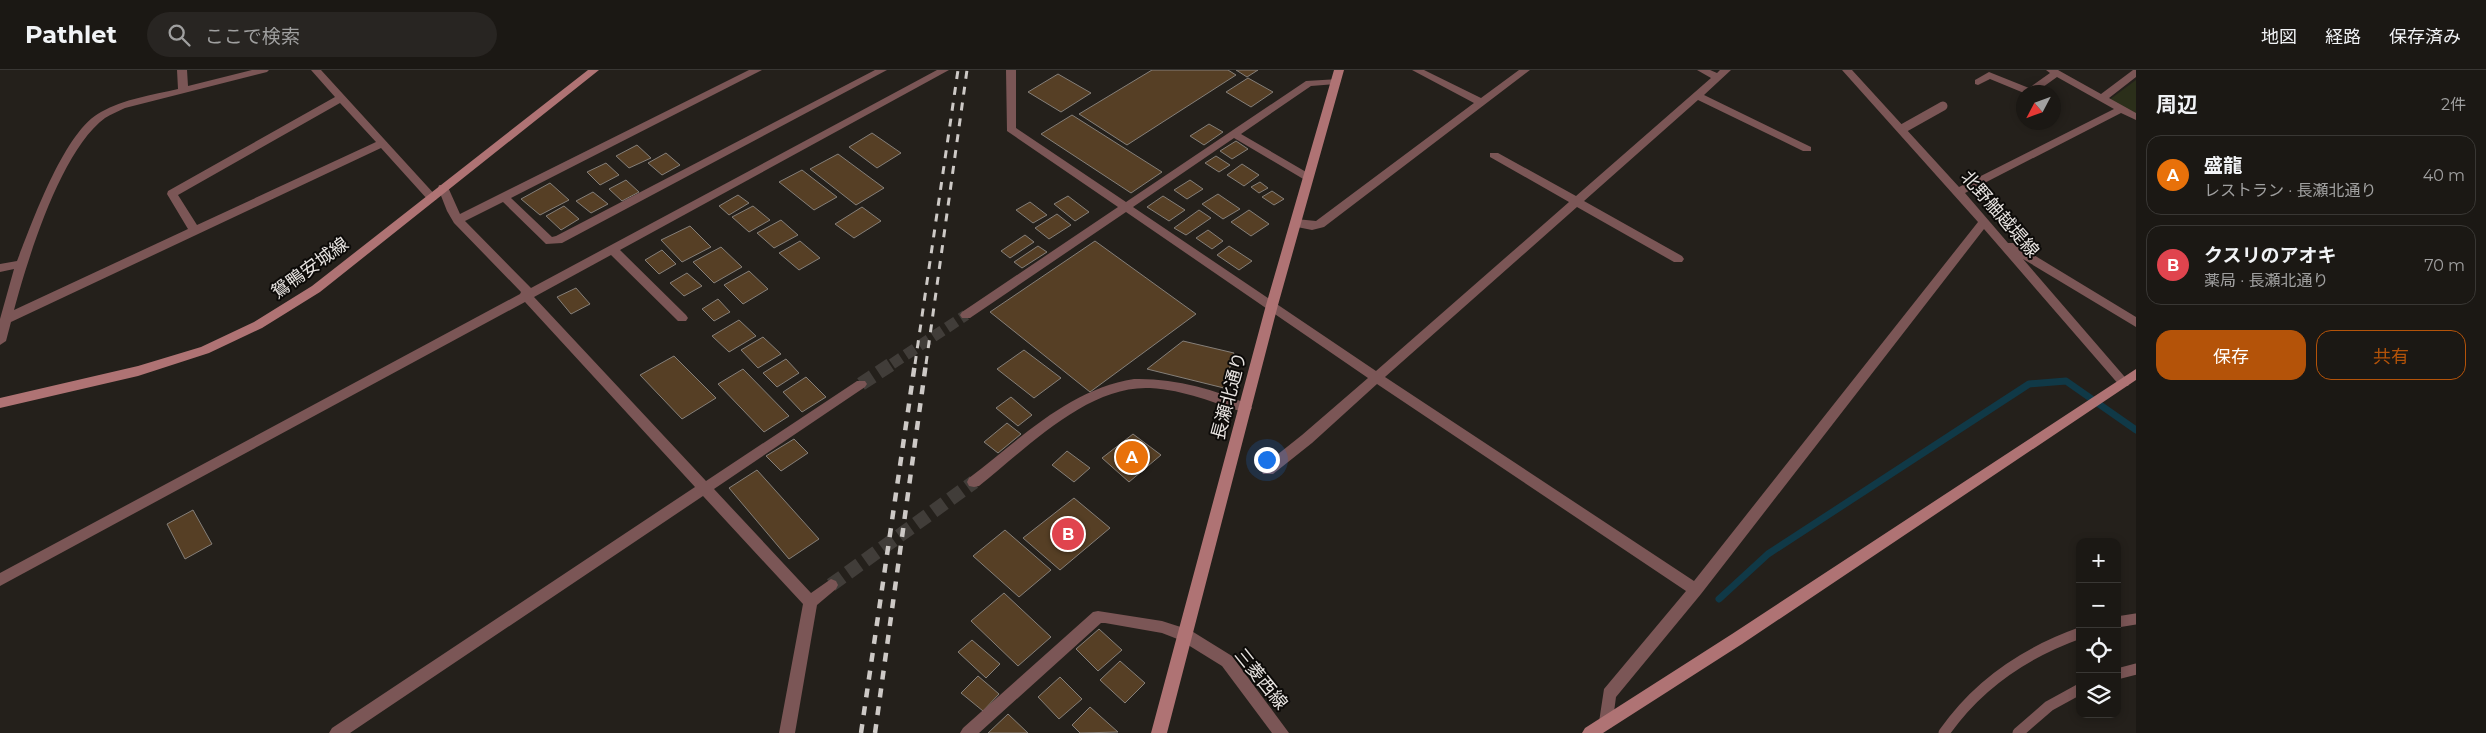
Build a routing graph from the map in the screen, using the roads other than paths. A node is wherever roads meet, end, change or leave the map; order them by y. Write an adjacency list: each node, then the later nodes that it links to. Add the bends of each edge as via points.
1 (182, 70): 20 (street)
2 (264, 70): 16 (street)
3 (316, 70): 22 (street)
4 (594, 70): 34 (street, 鴛鴨安城線)
5 (757, 70): 37 (street)
6 (882, 70): 37 (street, via 558,240 550,241)
7 (944, 70): 45 (street)
8 (1011, 70): 39 (street, via 1011,130)
9 (1339, 70): 18 (street, 長瀬北通り)
10 (1416, 70): 24 (street)
11 (1525, 70): 24 (street)
12 (1702, 70): 17 (street)
13 (1847, 70): 28 (street, 北野舳越堤線)
14 (2053, 72): 19 (street, via 2030,92 1989,75); 23 (street)
15 (2136, 72): 23 (street)
16 (244, 73): 20 (street)
17 (1722, 74): 21 (street)
18 (1336, 81): 29 (street, via 1309,83); 33 (street, 長瀬北通り)
19 (1978, 82)
20 (183, 91): 47 (street, via 122,106 102,115 86,130 58,173)
21 (1698, 96): 31 (street); 38 (street)
22 (341, 98): 30 (street); 43 (street, via 172,194)
23 (2102, 98): 26 (street)
24 (1480, 102): 42 (street, via 1320,224)
25 (1943, 106): 28 (lane)
26 (2121, 109): 27 (street); 35 (street)
27 (2136, 117)
28 (1902, 129): 35 (street, 北野舳越堤線)
29 (1234, 134): 33 (street); 39 (street)
30 (383, 144): 36 (street); 43 (street)
31 (1806, 149)
32 (1494, 155): 38 (street)
33 (1308, 178): 42 (street, 長瀬北通り)
34 (443, 188): 36 (street, 鴛鴨安城線); 40 (street)
35 (1958, 192): 41 (street, 北野舳越堤線)
36 (432, 197): 59 (street, 鴛鴨安城線, via 316,289 258,325 204,350 138,371)
37 (504, 197): 40 (street)
38 (1578, 202): 46 (street); 56 (street)
39 (1124, 208): 50 (street); 51 (street)
40 (458, 220): 49 (street)
41 (1984, 222): 44 (street, 北野舳越堤線); 66 (street)
42 (1296, 223): 50 (street, 長瀬北通り)
43 (195, 231): 53 (street)
44 (1999, 239): 54 (street); 57 (street, 北野舳越堤線)
45 (612, 249): 49 (street); 52 (street)
46 (1678, 259)
47 (21, 264): 48 (street); 53 (street)
48 (0, 268)
49 (527, 294): 63 (street); 64 (street)
50 (1272, 305): 56 (street); 60 (street, 長瀬北通り)
51 (966, 315)
52 (682, 318)
53 (6, 319): 55 (street)
54 (2136, 324)
55 (0, 341)
56 (1377, 378): 61 (street); 66 (street)
57 (2130, 378): 75 (street)
58 (861, 384): 63 (street)
59 (0, 403)
60 (1246, 408): 62 (street, via 1204,393 1154,384 1119,386 1075,406); 70 (street, 長瀬北通り)
61 (1268, 470)
62 (974, 482)
63 (706, 489): 67 (street); 76 (street)
64 (0, 580)
65 (831, 586): 67 (street)
66 (1696, 590): 75 (street, via 1609,694)
67 (810, 602): 77 (street)
68 (2136, 619): 69 (lane)
69 (2121, 621)
70 (1185, 635): 78 (street, 三菱西線, via 1162,627 1098,617); 79 (street, 長瀬北通り); 80 (street, 三菱西線, via 1227,661)
71 (2076, 635): 82 (lane, via 2012,664 1966,704)
72 (2136, 669): 73 (lane)
73 (2121, 673)
74 (2076, 691): 83 (lane, via 2050,706)
75 (1607, 722): 81 (street)
76 (337, 733)
77 (787, 733)
78 (968, 733)
79 (1158, 733)
80 (1280, 733)
81 (1590, 733)
82 (1944, 733)
83 (2018, 733)

